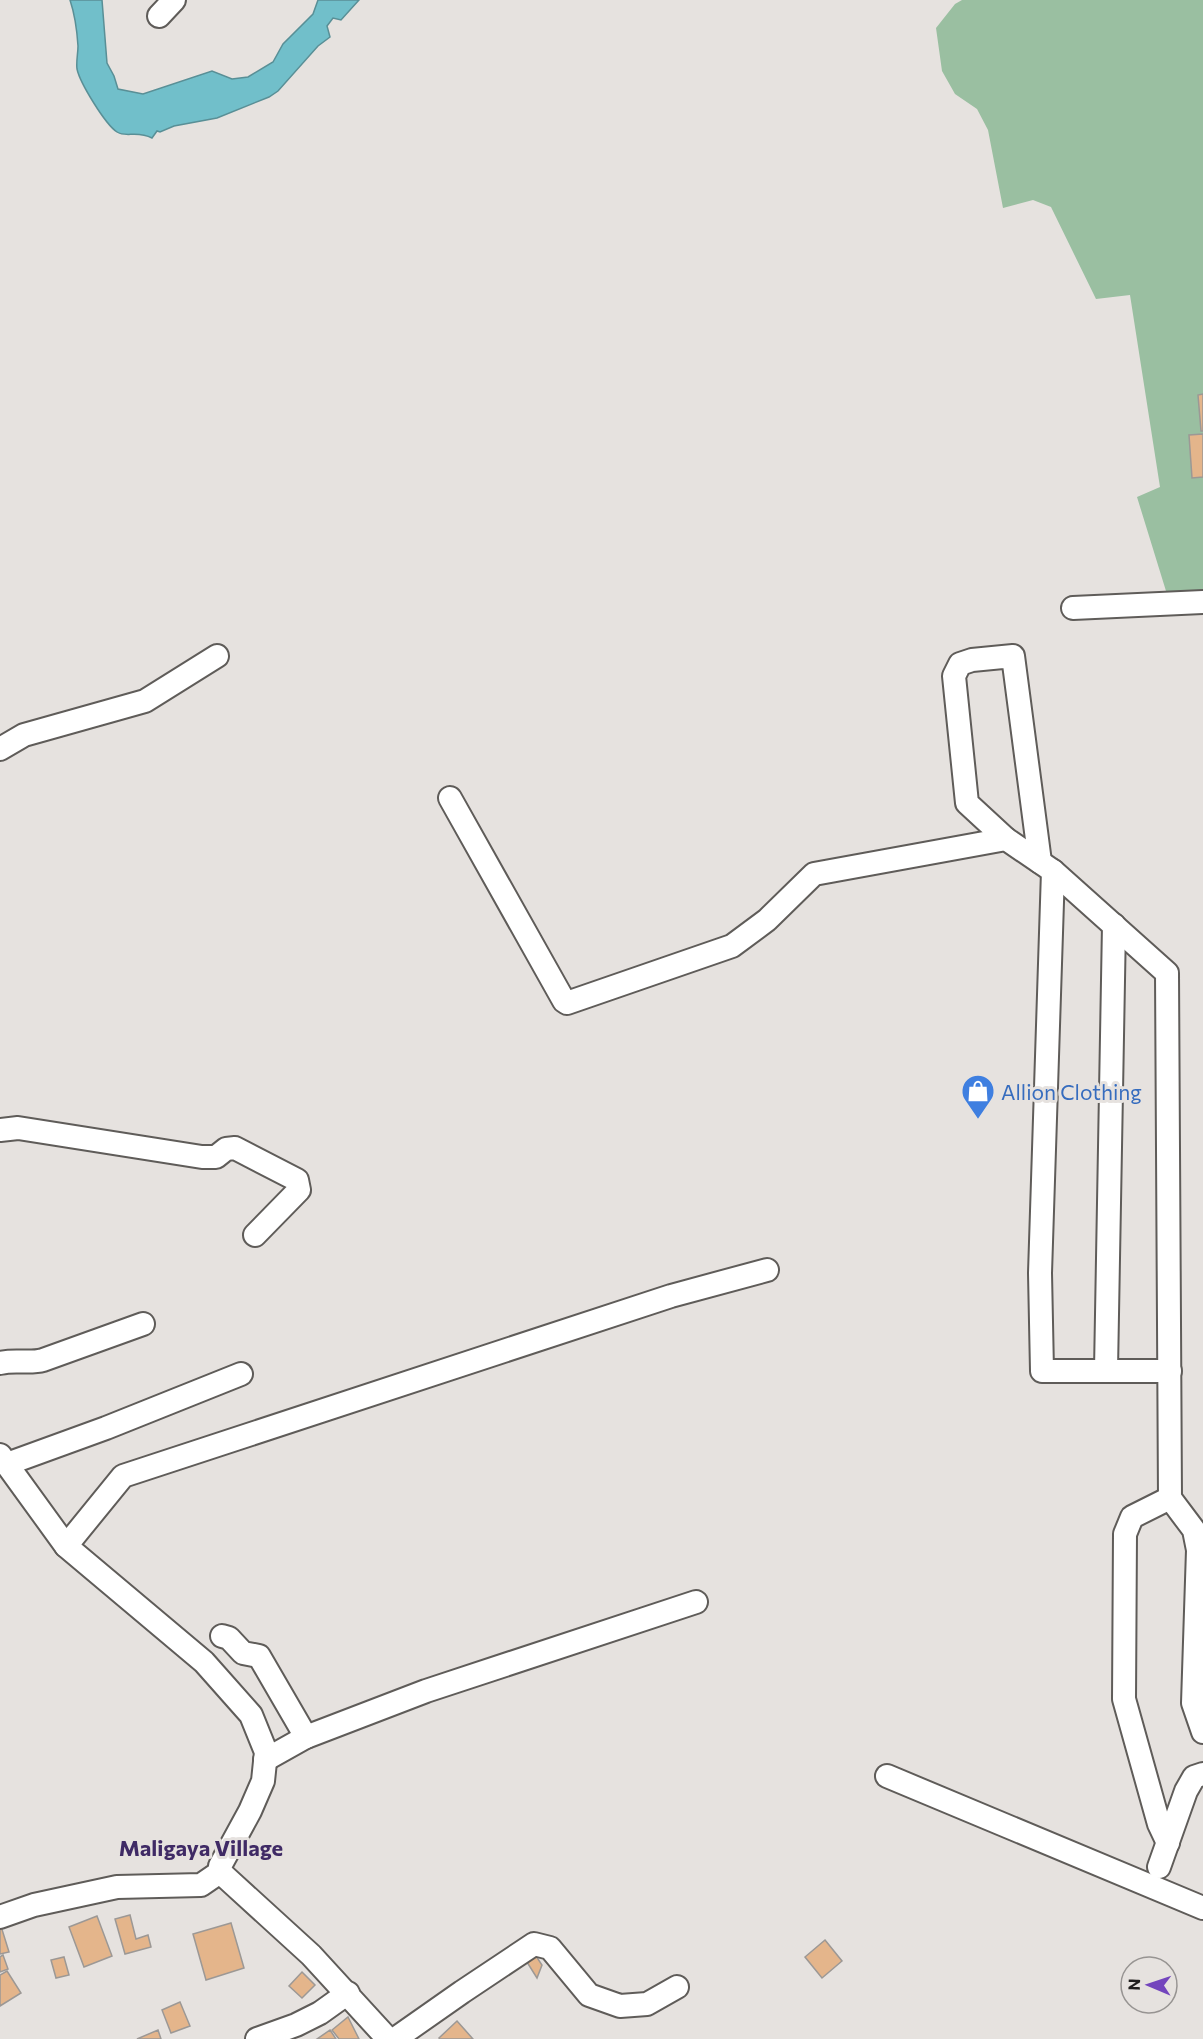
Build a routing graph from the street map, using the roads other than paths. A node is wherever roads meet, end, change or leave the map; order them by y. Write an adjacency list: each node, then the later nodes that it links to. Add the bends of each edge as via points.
1 (1203, 602): 2 (street)
2 (1073, 608)
3 (217, 656): 4 (street, via 145,701 24,735)
4 (0, 749)
5 (450, 798): 6 (street, via 567,1003 732,946 767,920 814,874)
6 (1006, 839): 7 (street); 7 (street, via 967,803 954,676 960,664 1013,656)
7 (1046, 867): 8 (street); 14 (street, via 1042,1371)
8 (1114, 925): 14 (street); 15 (street, via 1167,973)
9 (0, 1130): 10 (street, via 18,1128 202,1157 216,1157 235,1148 297,1180 299,1190)
10 (255, 1235)
11 (767, 1270): 19 (street, via 670,1296 123,1476)
12 (143, 1324): 13 (street, via 33,1363)
13 (0, 1363)
14 (1106, 1370): 15 (street)
15 (1170, 1371): 18 (street)
16 (241, 1374): 17 (street, via 106,1428)
17 (3, 1459): 19 (street)
18 (1170, 1498): 22 (street, via 1194,1530 1198,1550 1193,1703); 27 (street, via 1132,1517 1125,1534 1124,1699)
19 (66, 1546): 24 (street, via 204,1662 251,1715 266,1752)
20 (696, 1602): 23 (street, via 437,1687)
21 (222, 1636): 23 (street, via 243,1653 259,1656)
22 (1203, 1731)
23 (306, 1737): 24 (street)
24 (265, 1760): 29 (street, via 263,1781 219,1866)
25 (1203, 1774): 27 (street, via 1194,1777 1186,1791)
26 (887, 1776): 30 (street)
27 (1168, 1843): 28 (street)
28 (1159, 1867)
29 (220, 1872): 31 (street, via 201,1885 117,1887 34,1905); 33 (street)
30 (1203, 1908)
31 (0, 1917)
32 (677, 1987): 36 (street, via 647,2004 620,2006 589,1995 550,1948 534,1944)
33 (348, 1993): 34 (street, via 320,2013); 35 (street)
34 (257, 2039)
35 (388, 2039)
36 (395, 2039)

